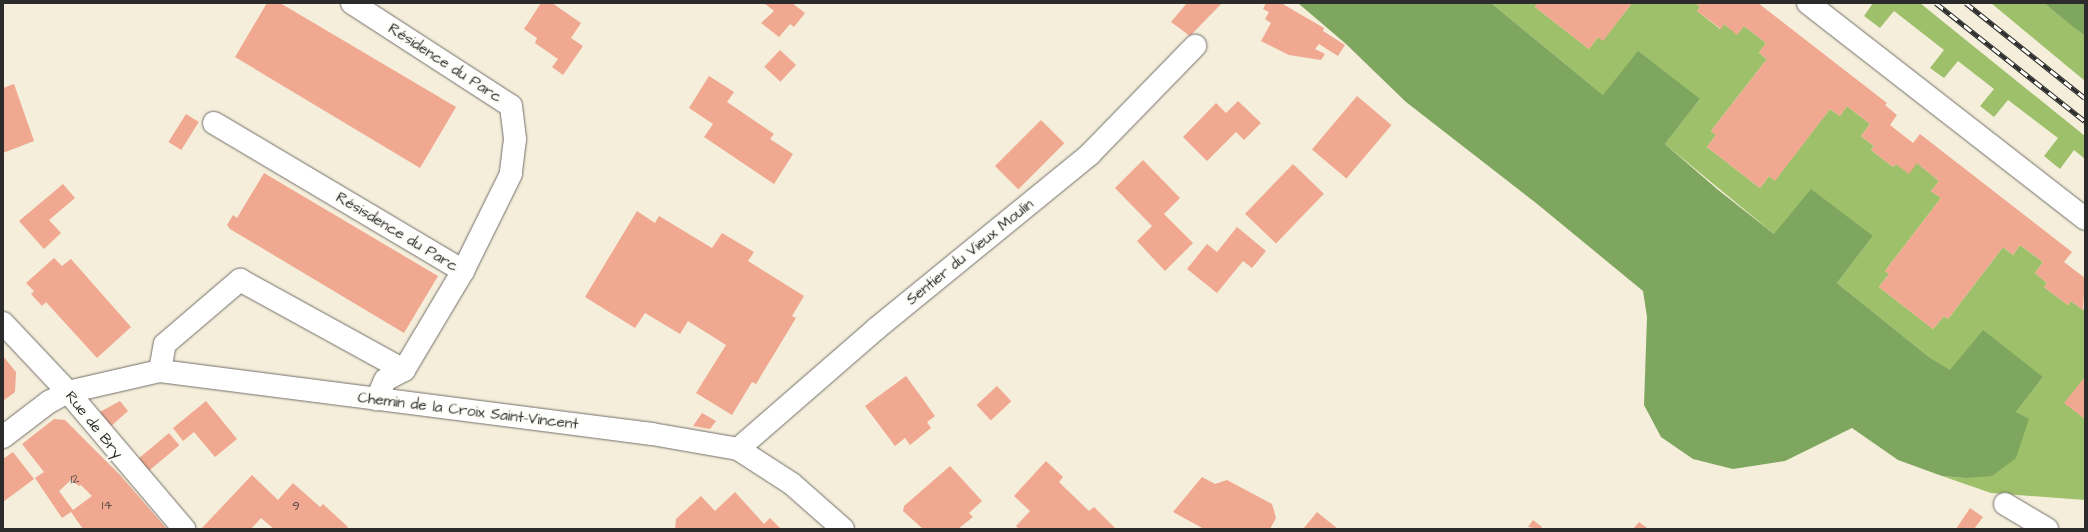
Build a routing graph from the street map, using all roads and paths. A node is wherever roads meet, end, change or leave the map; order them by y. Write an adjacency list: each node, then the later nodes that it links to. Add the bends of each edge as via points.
1 (352, 3): 6 (street, Résidence du Parc, via 511,106 515,139 511,174)
2 (1808, 3): 5 (street)
3 (1195, 46): 12 (street, Sentier du Vieux Moulin, via 1090,154 877,328)
4 (214, 123): 6 (street, Résisdence du Parc)
5 (2085, 220)
6 (463, 271): 9 (street, Résisdence du Parc)
7 (3, 323): 10 (street, Rue de Bry)
8 (160, 371): 9 (street, Chemin de la Croix Saint-Vincent); 9 (street, via 165,344 240,280); 10 (street, Chemin de la Croix Saint-Vincent)
9 (389, 383): 12 (street, Chemin de la Croix Saint-Vincent)
10 (68, 392): 11 (street, Chemin de la Croix Saint-Vincent, via 48,402); 14 (street, Rue de Bry)
11 (3, 437)
12 (738, 449): 15 (street, Chemin de la Croix Saint-Vincent, via 792,484)
13 (2005, 504): 16 (street)
14 (184, 529)
15 (843, 529)
16 (2047, 529)

